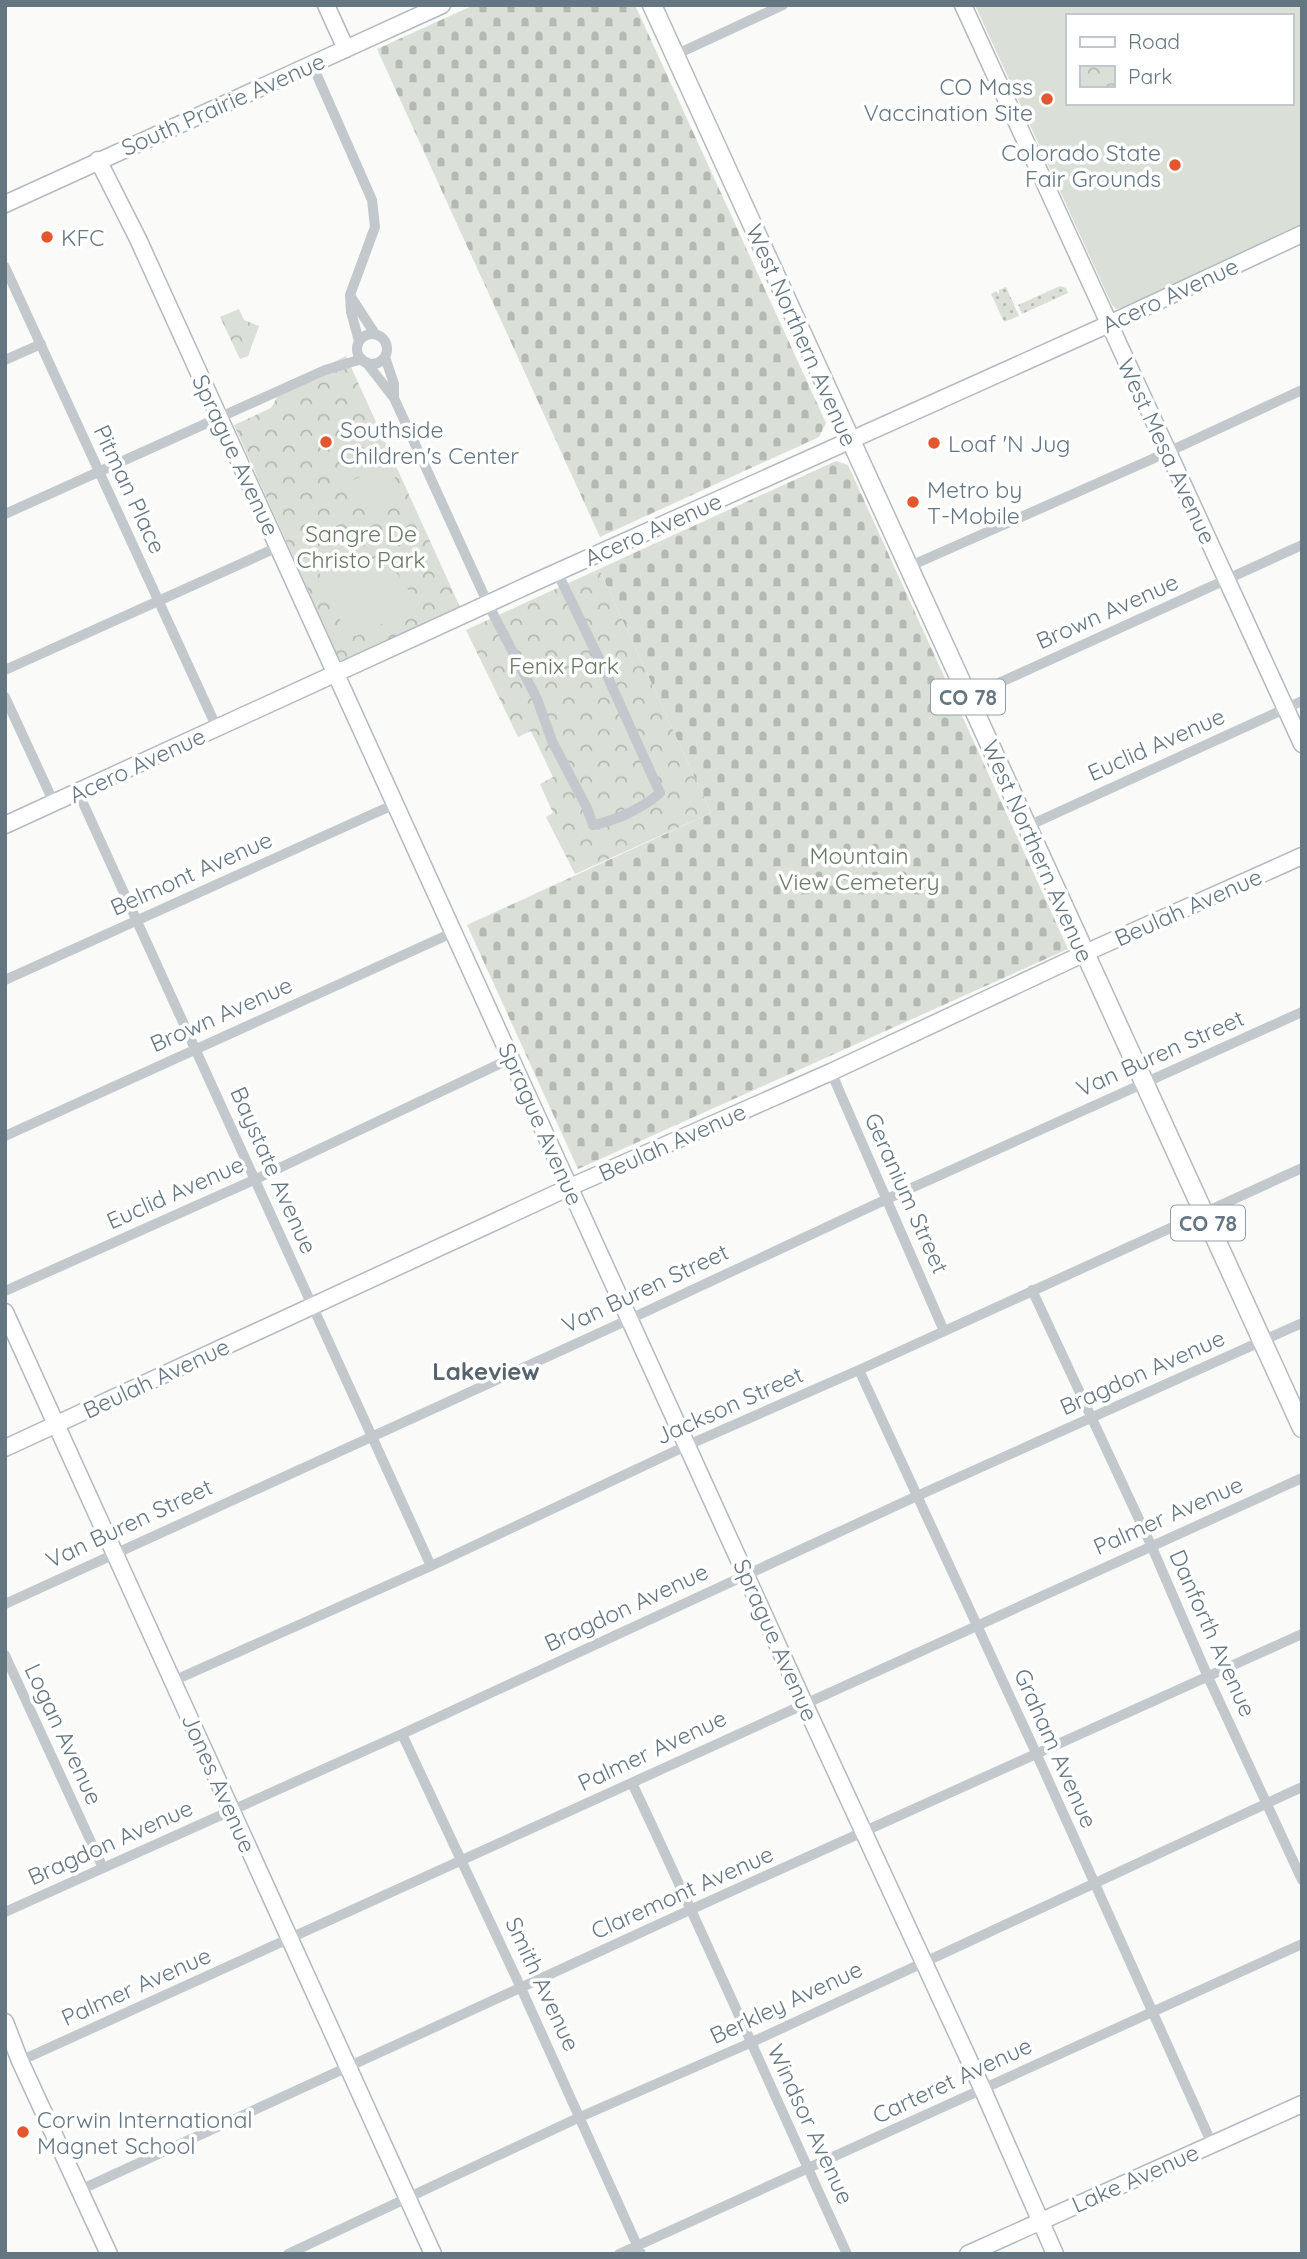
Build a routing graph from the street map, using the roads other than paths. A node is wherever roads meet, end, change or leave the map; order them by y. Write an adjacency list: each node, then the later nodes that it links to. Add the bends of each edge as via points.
1 (326, 5): 6 (street)
2 (442, 5): 6 (street, South Prairie Avenue)
3 (652, 5): 7 (main road, West Northern Avenue / CO 78)
4 (783, 5): 7 (street)
5 (963, 5): 14 (street, West Mesa Avenue)
6 (346, 49): 8 (street, South Prairie Avenue)
7 (675, 55): 25 (main road, West Northern Avenue / CO 78)
8 (312, 64): 9 (street, South Prairie Avenue); 13 (street, via 372,200 375,227)
9 (98, 160): 10 (street, South Prairie Avenue); 24 (street, Sprague Avenue)
10 (5, 204)
11 (1302, 234): 14 (street, Acero Avenue)
12 (5, 267): 17 (street, Pitman Place)
13 (350, 295): 15 (street); 16 (street)
14 (1109, 324): 25 (street, Acero Avenue); 26 (street, West Mesa Avenue)
15 (375, 334): 16 (street, via 366,335); 18 (street, via 386,343)
16 (359, 343): 20 (street); 21 (street)
17 (40, 344): 19 (street); 27 (street, Pitman Place)
18 (385, 357): 20 (street, via 378,362); 23 (street)
19 (5, 360)
20 (364, 361): 21 (street); 23 (street)
21 (325, 370): 24 (street)
22 (1302, 390): 26 (street)
23 (394, 398): 35 (street)
24 (218, 418): 27 (street); 30 (street, Sprague Avenue)
25 (850, 441): 31 (main road, West Northern Avenue / CO 78); 32 (street, Acero Avenue)
26 (1168, 452): 31 (street); 33 (street, West Mesa Avenue)
27 (99, 472): 28 (street); 34 (street, Pitman Place)
28 (5, 514)
29 (1302, 545): 33 (street, Brown Avenue)
30 (278, 547): 34 (street); 37 (street, Sprague Avenue)
31 (908, 567): 39 (main road, West Northern Avenue / CO 78)
32 (557, 572): 35 (street, Acero Avenue); 35 (street, via 660,793 653,800 593,825)
33 (1226, 580): 39 (street, Brown Avenue); 41 (street, West Mesa Avenue)
34 (159, 601): 36 (street); 42 (street, Pitman Place)
35 (488, 604): 37 (street, Acero Avenue)
36 (5, 670)
37 (336, 674): 42 (street, Acero Avenue); 46 (street, Sprague Avenue)
38 (5, 697): 45 (street)
39 (968, 697): 48 (main road, West Northern Avenue / CO 78)
40 (1302, 701): 41 (street, Euclid Avenue)
41 (1286, 709): 43 (street, West Mesa Avenue); 48 (street, Euclid Avenue)
42 (217, 728): 44 (street, Acero Avenue)
43 (1302, 744)
44 (78, 792): 45 (street, Acero Avenue); 50 (street, Baystate Avenue)
45 (54, 803): 47 (street, Acero Avenue)
46 (395, 804): 50 (street, Belmont Avenue); 51 (street, Sprague Avenue)
47 (5, 825)
48 (1028, 826): 52 (main road, West Northern Avenue / CO 78)
49 (1302, 856): 52 (street, Beulah Avenue)
50 (137, 920): 53 (street, Belmont Avenue); 55 (street, Baystate Avenue)
51 (454, 932): 55 (street, Brown Avenue); 56 (street, Sprague Avenue)
52 (1085, 954): 57 (street, Beulah Avenue); 58 (main road, West Northern Avenue / CO 78)
53 (5, 981)
54 (1302, 1012): 58 (street, Van Buren Street)
55 (195, 1049): 59 (street, Brown Avenue); 61 (street, Baystate Avenue)
56 (512, 1059): 61 (street, Euclid Avenue); 62 (street, Sprague Avenue)
57 (831, 1072): 62 (street, Beulah Avenue); 63 (street, Geranium Street)
58 (1144, 1083): 63 (street, Van Buren Street); 64 (main road, West Northern Avenue / CO 78)
59 (5, 1136)
60 (1302, 1168): 64 (street, Jackson Street)
61 (256, 1179): 66 (street, Euclid Avenue); 67 (street, Baystate Avenue)
62 (570, 1187): 67 (street, Beulah Avenue); 69 (street, Sprague Avenue)
63 (887, 1199): 69 (street, Van Buren Street); 71 (street, Geranium Street)
64 (1204, 1213): 65 (street, Jackson Street); 72 (main road, West Northern Avenue / CO 78)
65 (1032, 1290): 71 (street, Jackson Street); 74 (street, Danforth Avenue)
66 (5, 1291)
67 (312, 1306): 75 (street, Beulah Avenue); 77 (street, Baystate Avenue)
68 (5, 1312): 75 (street, Jones Avenue)
69 (629, 1319): 77 (street, Van Buren Street); 78 (street, Sprague Avenue)
70 (1302, 1323): 72 (street, Bragdon Avenue)
71 (944, 1331): 73 (street, Jackson Street)
72 (1262, 1342): 74 (street, Bragdon Avenue); 76 (main road, West Northern Avenue / CO 78)
73 (859, 1370): 78 (street, Jackson Street); 81 (street, Graham Avenue)
74 (1092, 1418): 81 (street, Bragdon Avenue); 82 (street, Danforth Avenue)
75 (56, 1424): 79 (street, Beulah Avenue); 83 (street, Jones Avenue)
76 (1302, 1429)
77 (372, 1435): 83 (street, Van Buren Street); 84 (street, Baystate Avenue)
78 (688, 1445): 84 (street, Jackson Street); 85 (street, Sprague Avenue)
79 (5, 1448)
80 (1302, 1478): 82 (street, Palmer Avenue)
81 (917, 1496): 85 (street, Bragdon Avenue); 87 (street, Graham Avenue)
82 (1151, 1545): 87 (street, Palmer Avenue); 90 (street, Danforth Avenue)
83 (115, 1552): 86 (street, Van Buren Street); 91 (street, Jones Avenue)
84 (431, 1566): 91 (street, Jackson Street)
85 (746, 1575): 92 (street, Sprague Avenue); 93 (street, Bragdon Avenue)
86 (5, 1604)
87 (977, 1625): 92 (street, Palmer Avenue); 94 (street, Graham Avenue)
88 (1302, 1634): 90 (street, Claremont Avenue)
89 (5, 1654): 101 (street, Logan Avenue)
90 (1208, 1677): 94 (street, Claremont Avenue); 97 (street, Danforth Avenue)
91 (173, 1681): 98 (street, Jones Avenue)
92 (804, 1703): 95 (street, Palmer Avenue); 99 (street, Sprague Avenue)
93 (402, 1734): 98 (street, Bragdon Avenue); 100 (street, Smith Avenue)
94 (1036, 1753): 99 (street, Claremont Avenue); 103 (street, Graham Avenue)
95 (632, 1783): 100 (street, Palmer Avenue); 104 (street, Windsor Avenue)
96 (1302, 1787): 97 (street, Berkley Avenue)
97 (1266, 1803): 102 (street, Danforth Avenue); 103 (street, Berkley Avenue)
98 (231, 1810): 101 (street, Bragdon Avenue); 106 (street, Jones Avenue)
99 (864, 1833): 104 (street, Claremont Avenue); 108 (street, Sprague Avenue)
100 (462, 1859): 106 (street, Palmer Avenue); 109 (street, Smith Avenue)
101 (103, 1868): 105 (street, Bragdon Avenue)
102 (1302, 1880)
103 (1093, 1882): 108 (street, Berkley Avenue); 110 (street, Graham Avenue)
104 (692, 1909): 109 (street, Claremont Avenue); 112 (street, Windsor Avenue)
105 (5, 1912)
106 (290, 1940): 113 (street, Palmer Avenue); 114 (street, Jones Avenue)
107 (1302, 1944): 110 (street, Carteret Avenue)
108 (923, 1961): 112 (street, Berkley Avenue); 115 (street, Sprague Avenue)
109 (521, 1988): 114 (street, Claremont Avenue); 117 (street, Smith Avenue)
110 (1153, 2011): 115 (street, Carteret Avenue); 118 (street, Graham Avenue)
111 (5, 2022): 113 (street)
112 (750, 2043): 117 (street, Berkley Avenue); 119 (street, Windsor Avenue)
113 (20, 2061): 120 (street)
114 (348, 2067): 120 (street, Claremont Avenue); 121 (street, Jones Avenue)
115 (982, 2088): 119 (street, Carteret Avenue); 122 (street, Sprague Avenue)
116 (1301, 2106): 118 (street, Lake Avenue)
117 (580, 2117): 121 (street, Berkley Avenue); 123 (street, Smith Avenue)
118 (1212, 2144): 122 (street, Lake Avenue)
119 (808, 2169): 123 (street, Carteret Avenue); 128 (street, Windsor Avenue)
120 (80, 2190): 124 (street)
121 (407, 2199): 125 (street, Berkley Avenue); 126 (street, Jones Avenue)
122 (1041, 2221): 129 (street, Lake Avenue); 130 (street, Sprague Avenue)
123 (639, 2250): 127 (street, Carteret Avenue)
124 (108, 2254)
125 (288, 2254)
126 (433, 2254)
127 (619, 2254)
128 (847, 2254)
129 (968, 2254)
130 (1055, 2254)

